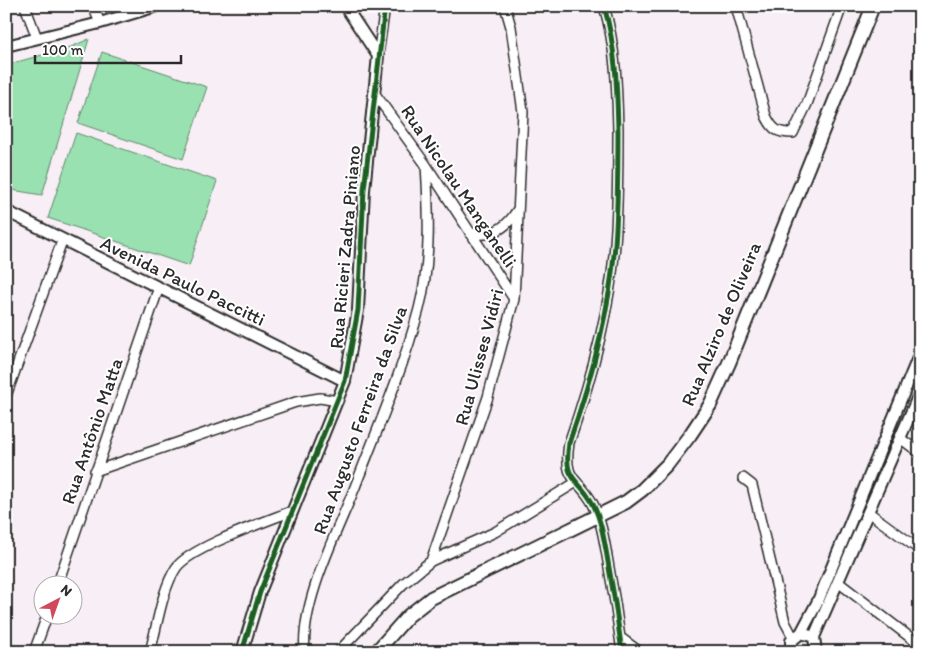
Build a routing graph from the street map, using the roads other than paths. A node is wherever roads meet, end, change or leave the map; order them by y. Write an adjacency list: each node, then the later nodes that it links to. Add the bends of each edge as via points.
1 (25, 6): 12 (street)
2 (94, 6): 11 (street)
3 (157, 6): 11 (street)
4 (345, 6): 14 (street)
5 (385, 6): 14 (street, Rua Ricieri Zadra Piniano)
6 (505, 6): 17 (street, Rua Ulisses Vidiri, via 512,27 523,112)
7 (604, 6): 32 (street, via 616,74 618,182 615,246 604,319 569,444 568,468)
8 (736, 6): 9 (street, via 766,116 771,127 780,133 793,133)
9 (842, 6)
10 (873, 6): 35 (main road, Rua Alziro de Oliveira, via 710,405 668,465 626,502)
11 (100, 24): 12 (street)
12 (37, 38): 13 (street)
13 (6, 46)
14 (378, 56): 15 (street, Rua Ricieri Zadra Piniano)
15 (375, 94): 16 (street, Rua Nicolau Manganelli); 24 (street, Rua Ricieri Zadra Piniano, via 364,190 358,310)
16 (426, 166): 19 (street, Rua Nicolau Manganelli); 48 (street, Rua Augusto Ferreira da Silva, via 429,217 420,307 390,399 316,584 304,638)
17 (520, 207): 19 (street, via 513,218 493,234); 22 (street, Rua Ulisses Vidiri)
18 (6, 211): 20 (street, Avenida Paulo Paccitti)
19 (470, 233): 22 (street, Rua Nicolau Manganelli)
20 (62, 241): 21 (street, Avenida Paulo Paccitti); 26 (street)
21 (159, 287): 24 (street, Avenida Paulo Paccitti); 30 (street, Rua Antônio Matta)
22 (514, 299): 37 (street, Rua Ulisses Vidiri, via 488,397)
23 (920, 353): 41 (street, via 818,601)
24 (345, 381): 27 (street, Rua Ricieri Zadra Piniano)
25 (920, 392): 28 (street)
26 (6, 396)
27 (338, 401): 30 (street, via 320,398 296,402); 33 (street, Rua Ricieri Zadra Piniano)
28 (900, 438): 29 (street); 34 (street)
29 (920, 453)
30 (95, 471): 38 (street, Rua Antônio Matta)
31 (743, 478): 41 (street, via 752,485 785,622)
32 (575, 483): 35 (street, via 590,498); 37 (street, via 494,532)
33 (292, 511): 46 (street, via 183,559 168,585); 47 (street, Rua Ricieri Zadra Piniano, via 260,592)
34 (868, 512): 36 (street); 39 (street)
35 (598, 516): 43 (street); 50 (main road, Rua Alziro de Oliveira, via 431,598 408,616)
36 (920, 550)
37 (431, 561): 49 (street, via 403,584)
38 (60, 576)
39 (838, 582): 42 (street); 44 (street)
40 (43, 626): 45 (street)
41 (797, 635): 42 (street); 53 (street, via 790,646)
42 (814, 637): 54 (street)
43 (620, 638): 51 (street); 52 (street)
44 (920, 645)
45 (34, 652)
46 (150, 652)
47 (242, 652)
48 (305, 652)
49 (338, 652)
50 (376, 652)
51 (622, 652)
52 (640, 652)
53 (792, 652)
54 (816, 652)

